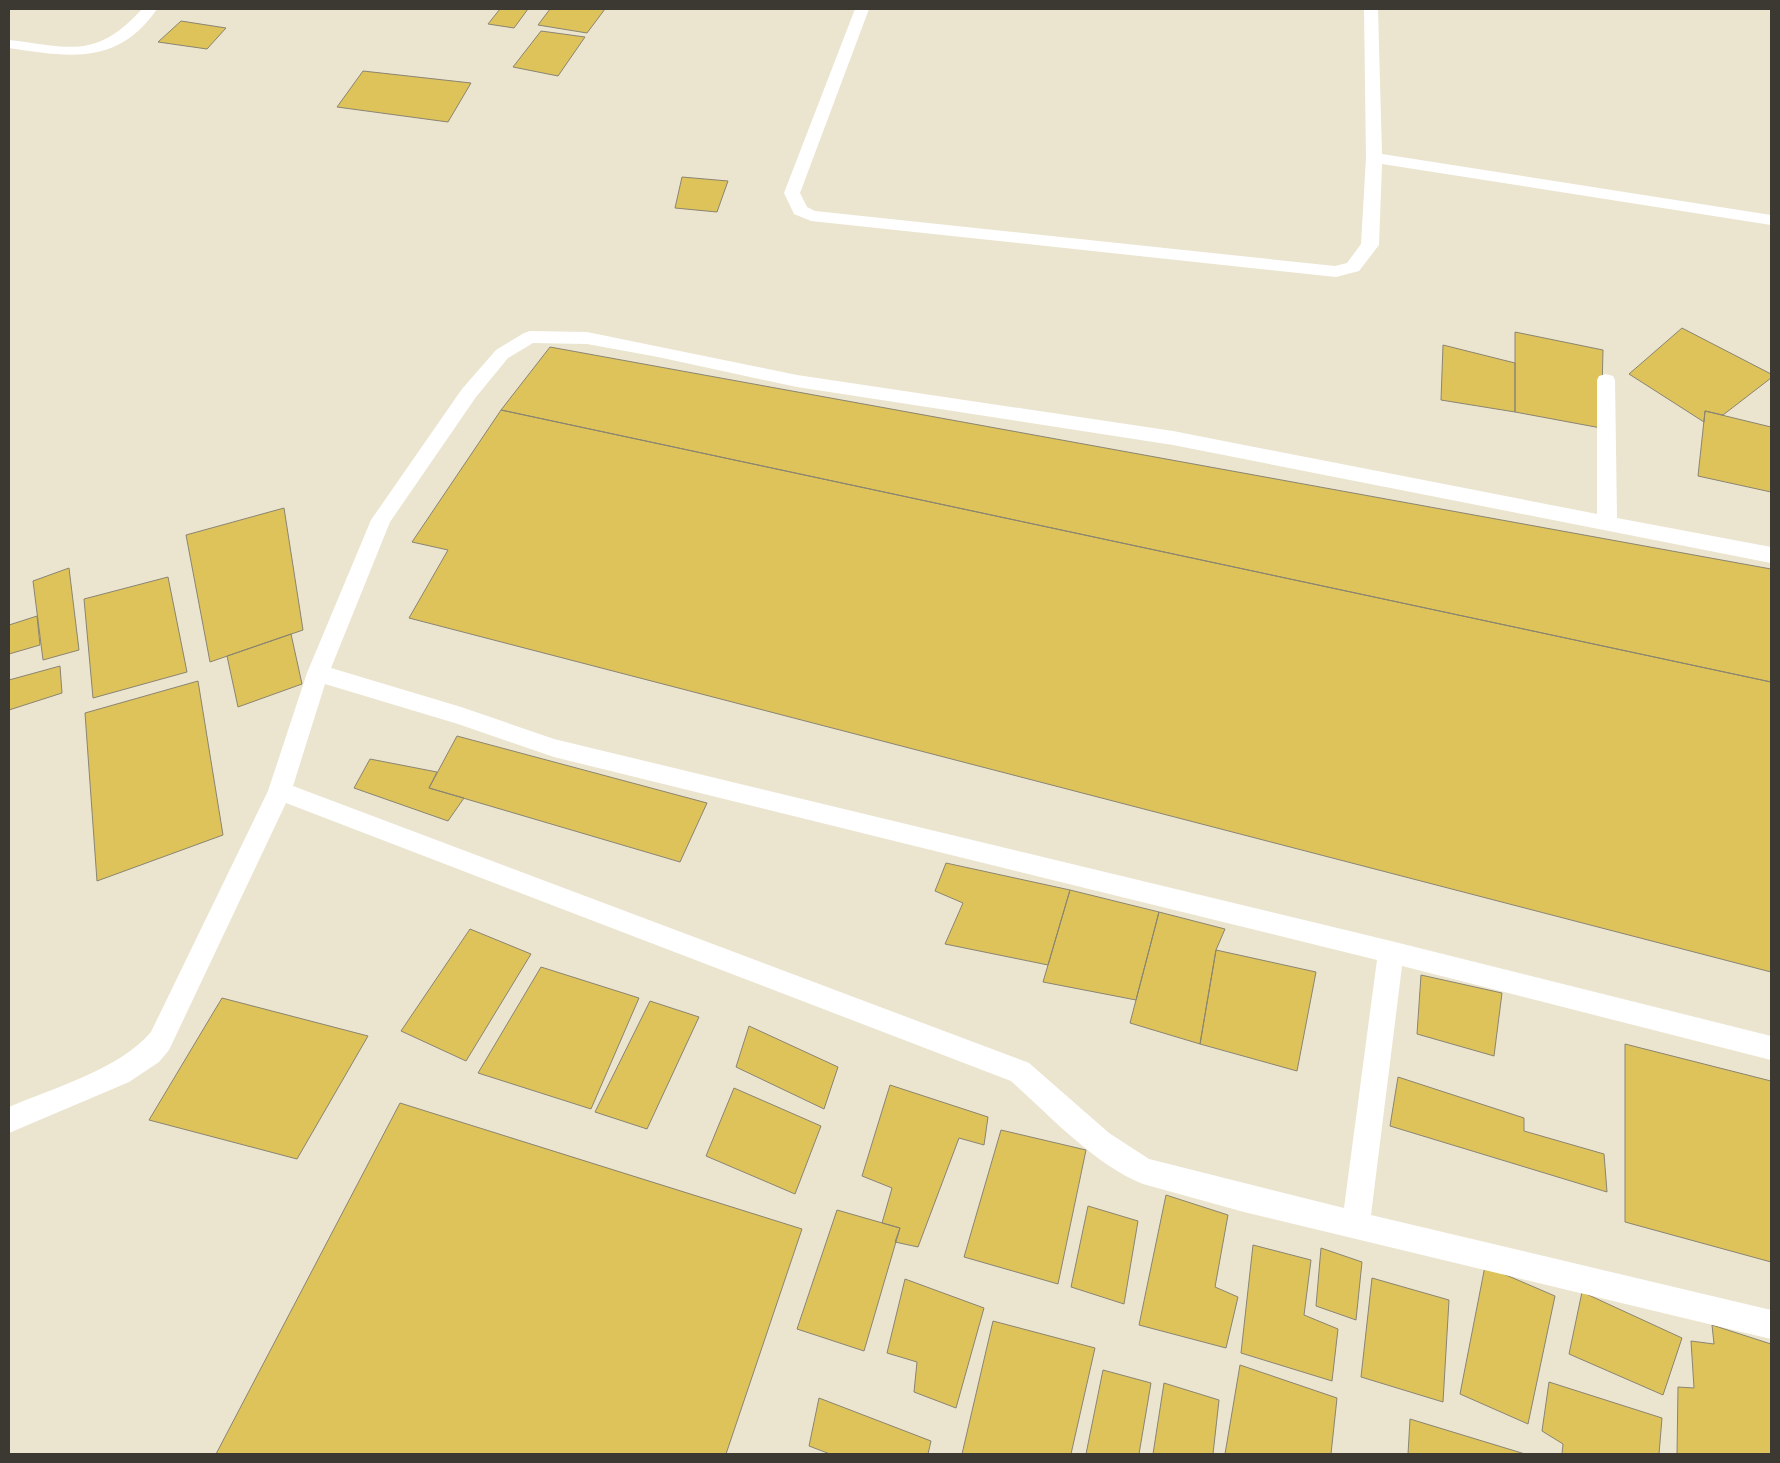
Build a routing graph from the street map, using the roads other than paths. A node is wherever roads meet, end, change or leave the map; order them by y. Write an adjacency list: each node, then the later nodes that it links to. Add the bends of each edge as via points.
1 (150, 9): 4 (lane, via 125,35 106,46 85,52)
2 (862, 9): 5 (lane, via 792,193 800,210 811,216 1336,272 1353,267 1370,245)
3 (1371, 9): 5 (lane)
4 (9, 44)
5 (1374, 158): 6 (lane)
6 (1771, 220)
7 (1606, 380): 8 (lane)
8 (1607, 523): 9 (lane); 10 (lane, via 1173,438 797,381 587,338 530,337 502,354 469,393 381,520)
9 (1771, 555)
10 (318, 673): 11 (lane); 12 (lane, via 554,748)
11 (280, 790): 14 (lane, via 160,1041 150,1053 120,1073); 15 (lane, via 1020,1072 1099,1142 1143,1171)
12 (1391, 952): 13 (lane); 15 (lane)
13 (1771, 1048)
14 (9, 1120)
15 (1356, 1225): 16 (lane)
16 (1771, 1325)

